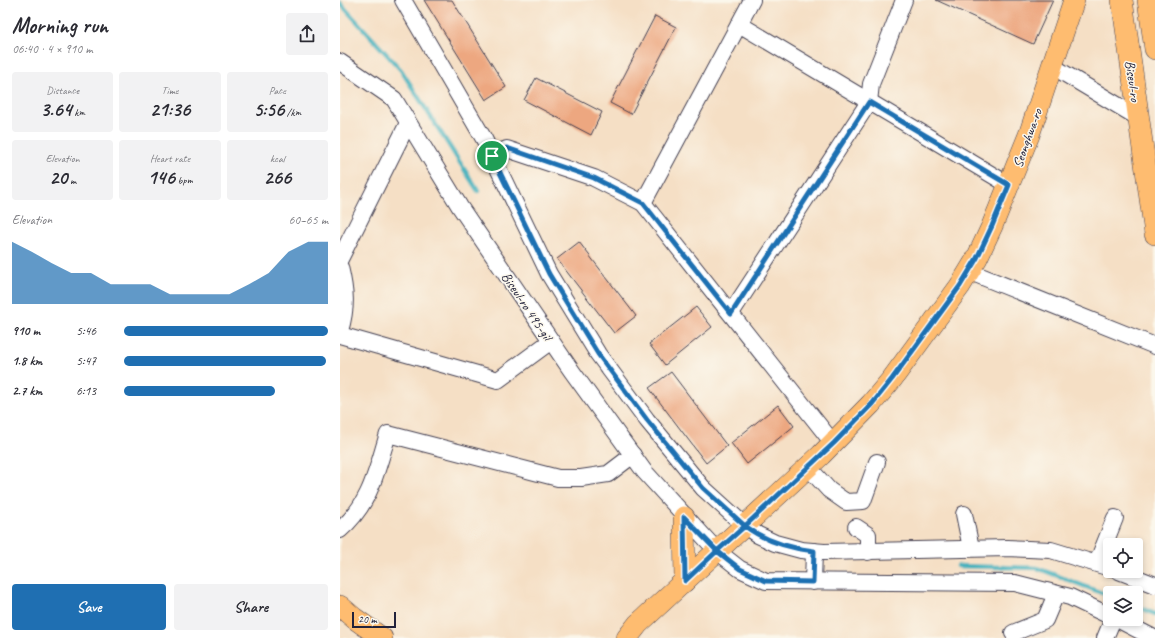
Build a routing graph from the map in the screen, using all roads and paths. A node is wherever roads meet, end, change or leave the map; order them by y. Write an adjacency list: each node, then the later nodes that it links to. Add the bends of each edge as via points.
1 (403, 0): 15 (street)
2 (752, 0): 7 (street)
3 (904, 0): 12 (street, via 871,84)
4 (1074, 0): 11 (main road, Seonghwa-ro)
5 (1122, 0): 9 (main road, Biseul-ro)
6 (1150, 5): 8 (main road)
7 (739, 24): 12 (street); 17 (street)
8 (1155, 47): 9 (main road)
9 (1129, 50): 13 (main road, Biseul-ro)
10 (340, 62): 14 (street, Biseul-ro 495-gil, via 394,99)
11 (1052, 66): 13 (street); 16 (main road, Seonghwa-ro)
12 (869, 102): 16 (street); 22 (street)
13 (1138, 118): 18 (main road, Biseul-ro)
14 (408, 122): 19 (street); 25 (street, Biseul-ro 495-gil, via 460,207)
15 (492, 156): 17 (street, via 507,148 594,178); 34 (street, via 549,274 598,354 647,420 703,488)
16 (1009, 185): 21 (main road, Seonghwa-ro, via 992,226)
17 (643, 203): 22 (street)
18 (1155, 234)
19 (340, 259)
20 (340, 267): 23 (street, via 346,289 346,312)
21 (968, 271): 26 (street); 27 (main road, Seonghwa-ro, via 892,379)
22 (731, 314): 27 (street)
23 (340, 331)
24 (340, 335): 25 (street, via 498,380)
25 (551, 341): 28 (street, Biseul-ro 495-gil)
26 (1155, 346)
27 (834, 443): 30 (main road, Seonghwa-ro)
28 (633, 455): 32 (street, Biseul-ro 495-gil); 36 (street, via 608,474 558,478 388,434 371,491 353,519)
29 (877, 462): 30 (street, via 863,501 858,502 846,502 829,490)
30 (808, 467): 34 (main road, Seonghwa-ro)
31 (964, 514): 38 (street)
32 (684, 517): 39 (street, Biseul-ro 495-gil); 44 (main road)
33 (1115, 518): 37 (street)
34 (745, 526): 39 (main road, Seonghwa-ro); 40 (street, via 775,543)
35 (856, 527): 41 (street, via 868,535)
36 (340, 530)
37 (1110, 538)
38 (971, 548): 41 (street); 42 (street, via 1050,550)
39 (717, 551): 44 (main road, Seonghwa-ro); 45 (street, Biseul-ro 495-gil, via 740,569 766,581)
40 (814, 551): 41 (street); 45 (street)
41 (868, 552)
42 (1103, 565)
43 (1137, 578): 46 (street)
44 (685, 581): 54 (main road, Seonghwa-ro, via 638,624)
45 (813, 582): 47 (street, Biseul-ro 495-gil, via 1015,583)
46 (1155, 585)
47 (1056, 594): 49 (street, Biseul-ro 495-gil, via 1070,597); 52 (street, via 1045,620)
48 (340, 606): 53 (main road)
49 (1103, 613)
50 (1110, 626): 55 (street)
51 (1131, 626): 56 (street)
52 (1013, 633)
53 (382, 638)
54 (627, 638)
55 (1105, 638)
56 (1154, 638)

